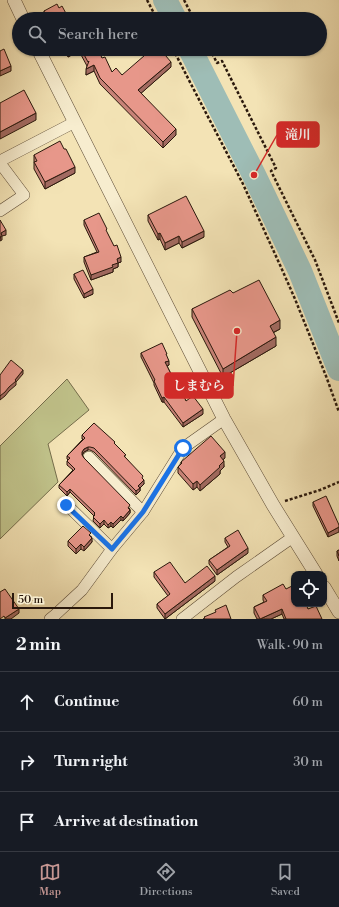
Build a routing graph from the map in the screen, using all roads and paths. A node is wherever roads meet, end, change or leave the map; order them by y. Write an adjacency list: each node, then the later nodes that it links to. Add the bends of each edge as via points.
1 (14, 0): 4 (street)
2 (148, 0): 5 (path)
3 (184, 0): 6 (path)
4 (20, 12)
5 (154, 12)
6 (190, 12)
7 (42, 56): 10 (street)
8 (177, 56): 14 (path, via 243,184 280,265)
9 (214, 56): 13 (path, via 217,63 222,61 276,168 271,171 315,260)
10 (75, 122): 11 (street); 15 (street)
11 (0, 162): 12 (street, via 24,195)
12 (0, 210)
13 (339, 323)
14 (339, 412)
15 (224, 419): 19 (street); 20 (street, via 183,448)
16 (88, 457): 20 (street)
17 (339, 482): 19 (path)
18 (66, 505): 22 (street)
19 (273, 505): 21 (street)
20 (143, 512): 22 (street)
21 (293, 537): 23 (street); 27 (street)
22 (112, 549): 26 (street, via 82,590)
23 (314, 571)
24 (327, 592): 25 (street)
25 (339, 612)
26 (50, 619)
27 (182, 619)

